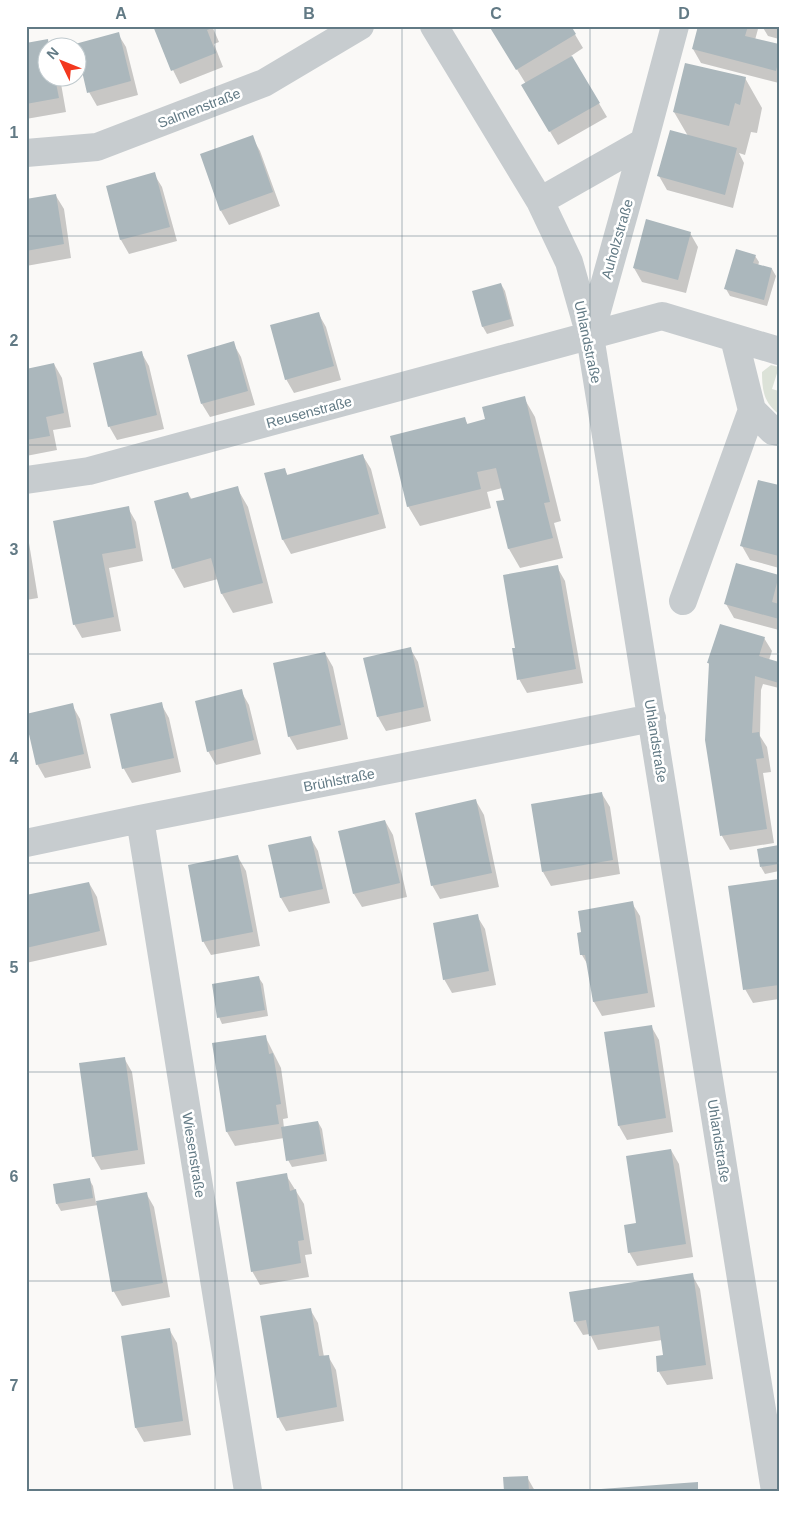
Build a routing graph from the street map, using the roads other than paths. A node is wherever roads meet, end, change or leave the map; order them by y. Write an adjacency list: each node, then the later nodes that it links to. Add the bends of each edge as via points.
1 (360, 26): 4 (street, Salmenstraße, via 264,83 98,147)
2 (434, 26): 6 (street, Uhlandstraße)
3 (675, 26): 5 (street, Auholzstraße)
4 (26, 153)
5 (641, 154): 6 (street); 7 (street, Auholzstraße)
6 (540, 201): 7 (street, Uhlandstraße, via 569,262)
7 (590, 336): 8 (street, Reusenstraße, via 662,316); 12 (street, Reusenstraße, via 89,470); 14 (street, Uhlandstraße)
8 (734, 338): 9 (street, Reusenstraße); 10 (street)
9 (779, 351)
10 (752, 410): 11 (street, via 773,431); 13 (street)
11 (779, 432)
12 (26, 480)
13 (683, 601)
14 (652, 718): 15 (street, Brühlstraße); 18 (street, Uhlandstraße)
15 (140, 819): 16 (street, Brühlstraße); 17 (street, Wiesenstraße)
16 (26, 843)
17 (248, 1491)
18 (775, 1491)

